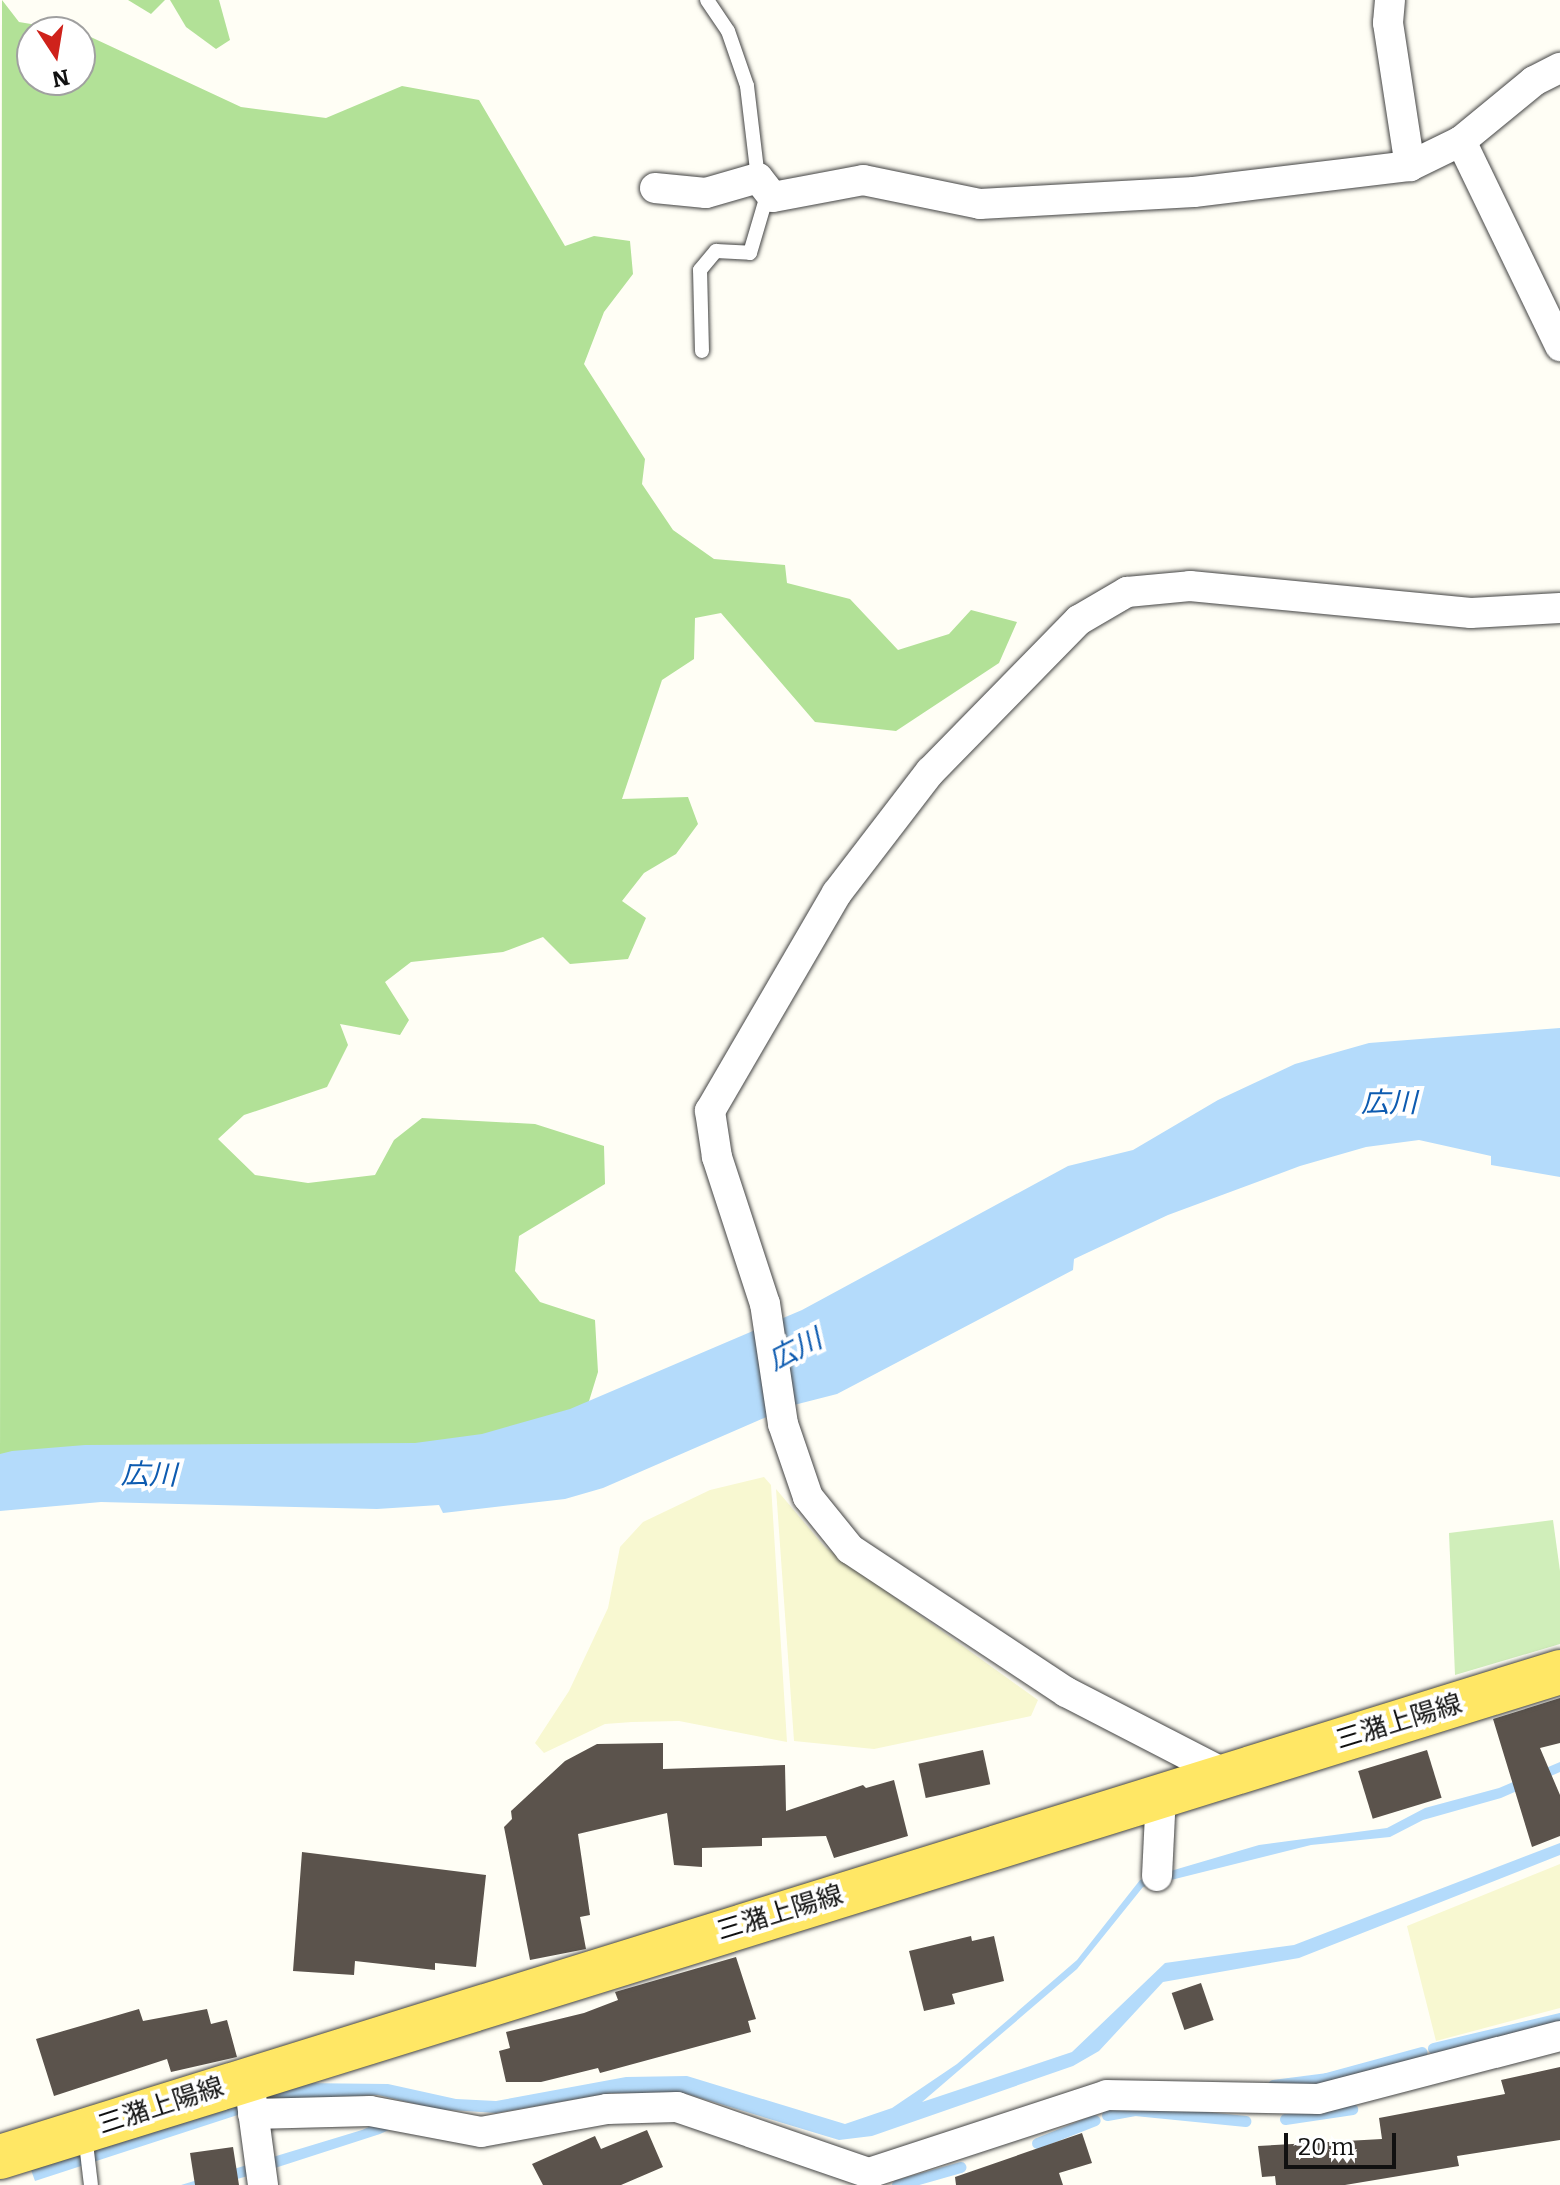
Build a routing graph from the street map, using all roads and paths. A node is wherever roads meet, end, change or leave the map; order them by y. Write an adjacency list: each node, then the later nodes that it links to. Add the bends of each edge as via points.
1 (707, 0): 6 (lane, via 728,31 747,86)
2 (1390, 0): 5 (street, via 1388,23)
3 (1560, 68): 4 (street, via 1534,81)
4 (1461, 141): 5 (street); 8 (street)
5 (1410, 166): 6 (street, via 1194,192 980,204 863,180 773,197)
6 (763, 184): 7 (street, via 706,193); 9 (lane, via 750,253 716,251 700,270)
7 (655, 188)
8 (1560, 346)
9 (702, 351)
10 (1560, 608): 12 (street, via 1471,613 1190,586 1127,592 1079,620 930,772 837,893 710,1111 717,1157 765,1304 783,1424 808,1497 850,1549 1066,1692)
11 (1560, 1672): 12 (main road, 三潴上陽線)
12 (1227, 1775): 13 (main road, 三潴上陽線)
13 (1161, 1795): 14 (street); 16 (main road, 三潴上陽線)
14 (1157, 1876)
15 (1560, 2036): 16 (street, via 1318,2099 1107,2095 869,2173 677,2107 607,2109 481,2132)
16 (251, 2094): 17 (main road, 三潴上陽線); 19 (street)
17 (87, 2150): 18 (main road, 三潴上陽線); 20 (lane)
18 (0, 2157)
19 (261, 2173)
20 (91, 2185)

